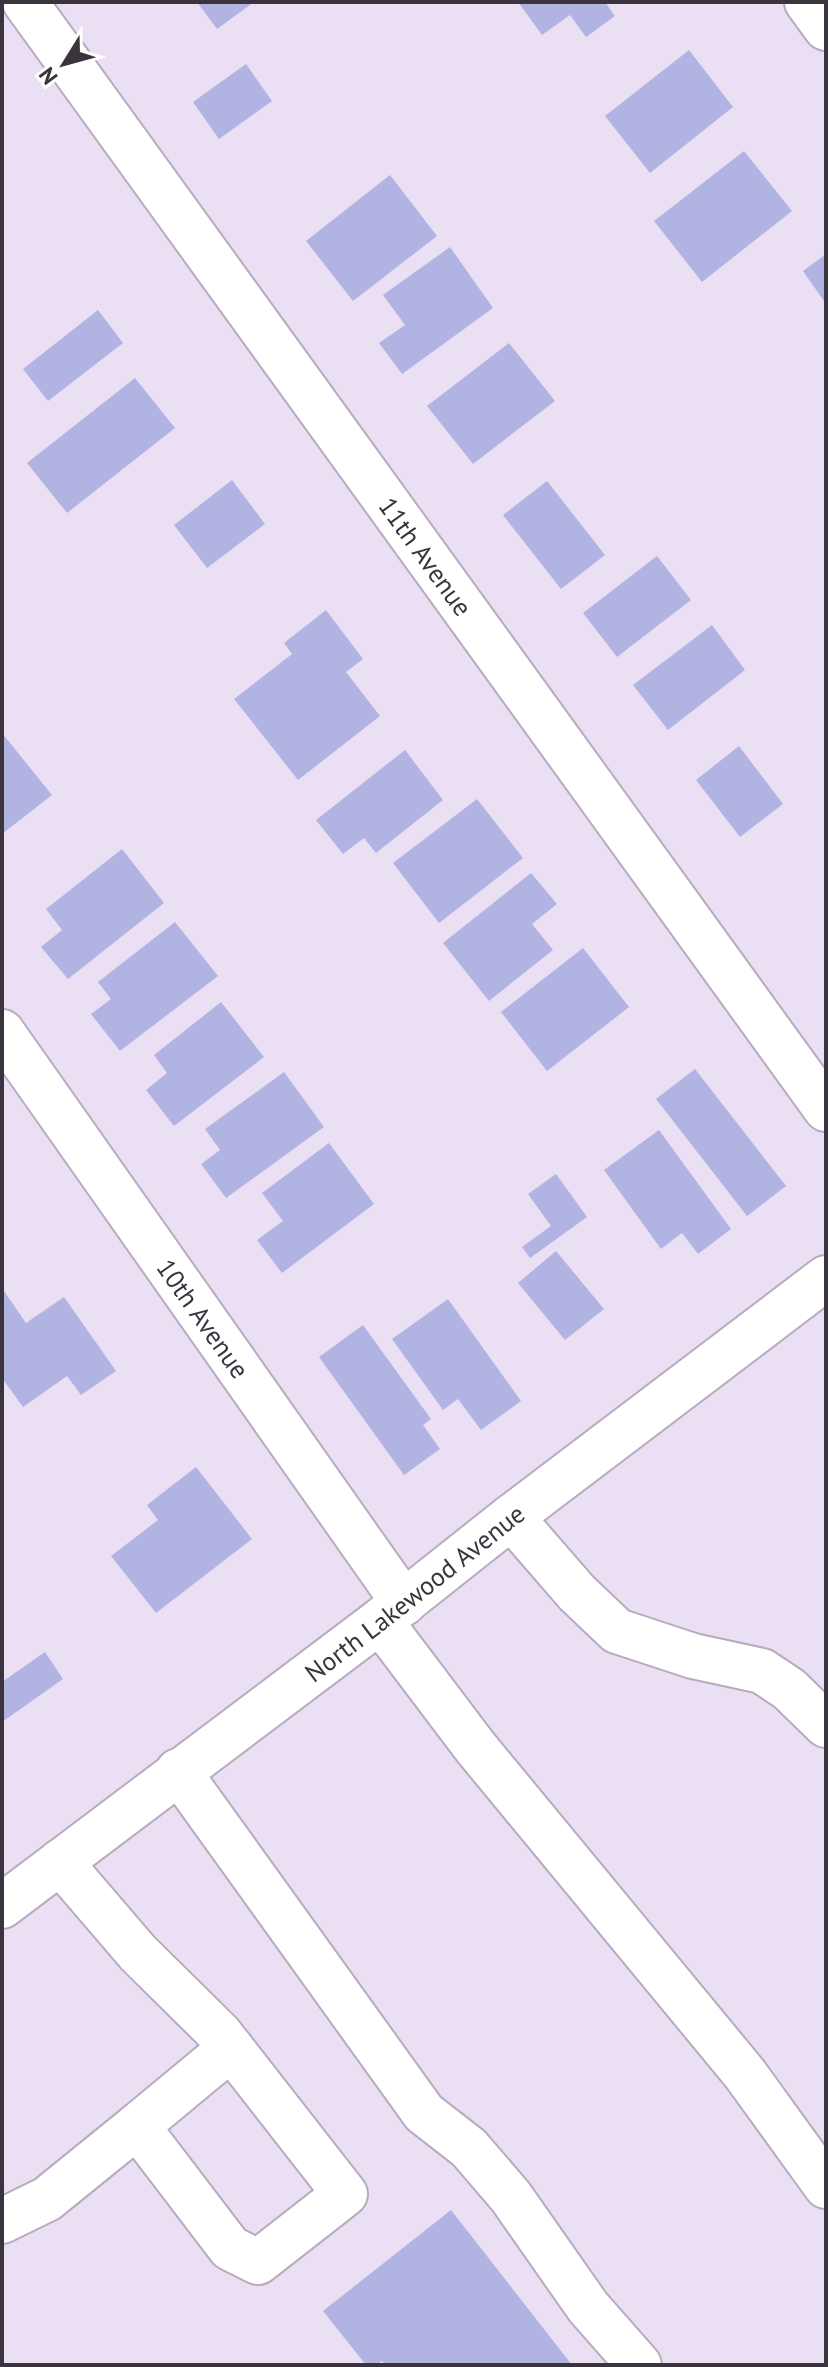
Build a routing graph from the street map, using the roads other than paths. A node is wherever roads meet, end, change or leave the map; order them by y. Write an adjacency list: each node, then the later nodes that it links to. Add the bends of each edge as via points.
1 (25, 2): 5 (street, 11th Avenue)
2 (807, 2): 3 (street)
3 (826, 28)
4 (2, 1032): 8 (street, 10th Avenue)
5 (826, 1109)
6 (826, 1278): 7 (street, North Lakewood Avenue)
7 (511, 1517): 8 (street, North Lakewood Avenue); 9 (street, via 617,1631 762,1671)
8 (392, 1612): 10 (street, North Lakewood Avenue); 15 (street, 10th Avenue, via 476,1748 745,2074)
9 (826, 1725)
10 (178, 1771): 11 (street, North Lakewood Avenue); 17 (street, via 424,2113 478,2158 588,2307)
11 (60, 1862): 12 (street, North Lakewood Avenue); 13 (street, via 138,1953)
12 (2, 1906)
13 (231, 2048): 14 (street); 14 (street, via 345,2194 258,2262 230,2248)
14 (137, 2126): 16 (street, via 47,2199)
15 (826, 2186)
16 (2, 2221)
17 (639, 2365)

